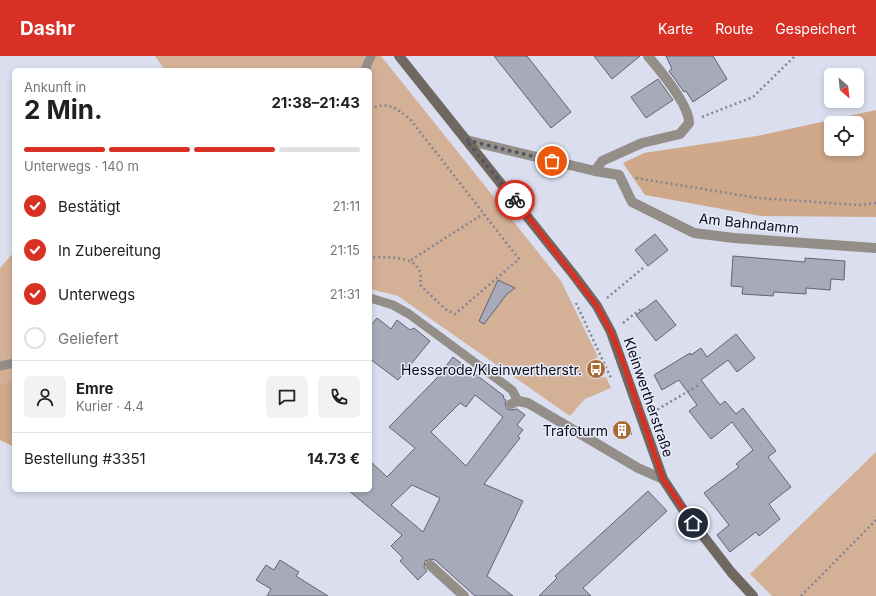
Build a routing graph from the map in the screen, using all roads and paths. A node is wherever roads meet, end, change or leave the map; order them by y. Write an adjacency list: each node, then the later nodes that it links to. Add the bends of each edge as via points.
1 (371, 56): 5 (lane)
2 (399, 56): 8 (street, Kleinwertherstraße)
3 (648, 56): 7 (street, via 685,108 689,115)
4 (795, 56): 7 (path, via 753,97)
5 (366, 68)
6 (372, 108): 12 (path, via 389,105 410,120)
7 (689, 123): 9 (street, via 680,134 642,143 602,161)
8 (466, 140): 9 (street); 19 (street, Kleinwertherstraße)
9 (595, 171): 10 (street)
10 (619, 175): 11 (path, via 758,198); 13 (street, Am Bahndamm, via 632,202 694,233)
11 (876, 203)
12 (483, 214): 15 (path); 15 (path, via 520,259 460,312 455,314 445,309 420,285 419,268)
13 (876, 248)
14 (372, 257): 15 (path)
15 (411, 260)
16 (643, 268): 19 (path)
17 (372, 299): 26 (lane, via 393,305 409,314 512,390)
18 (574, 300): 24 (path)
19 (597, 306): 21 (street, Kleinwertherstraße)
20 (643, 310): 21 (path, via 642,308)
21 (611, 332): 27 (street, Kleinwertherstraße)
22 (12, 363): 23 (lane)
23 (0, 366)
24 (612, 380)
25 (698, 383): 27 (path, via 699,385)
26 (514, 403): 28 (street, via 528,403 638,468)
27 (642, 418): 28 (street, Kleinwertherstraße)
28 (663, 479): 32 (street, Kleinwertherstraße, via 730,572)
29 (876, 520): 33 (path)
30 (430, 565): 31 (street)
31 (464, 596)
32 (753, 596)
33 (801, 596)

